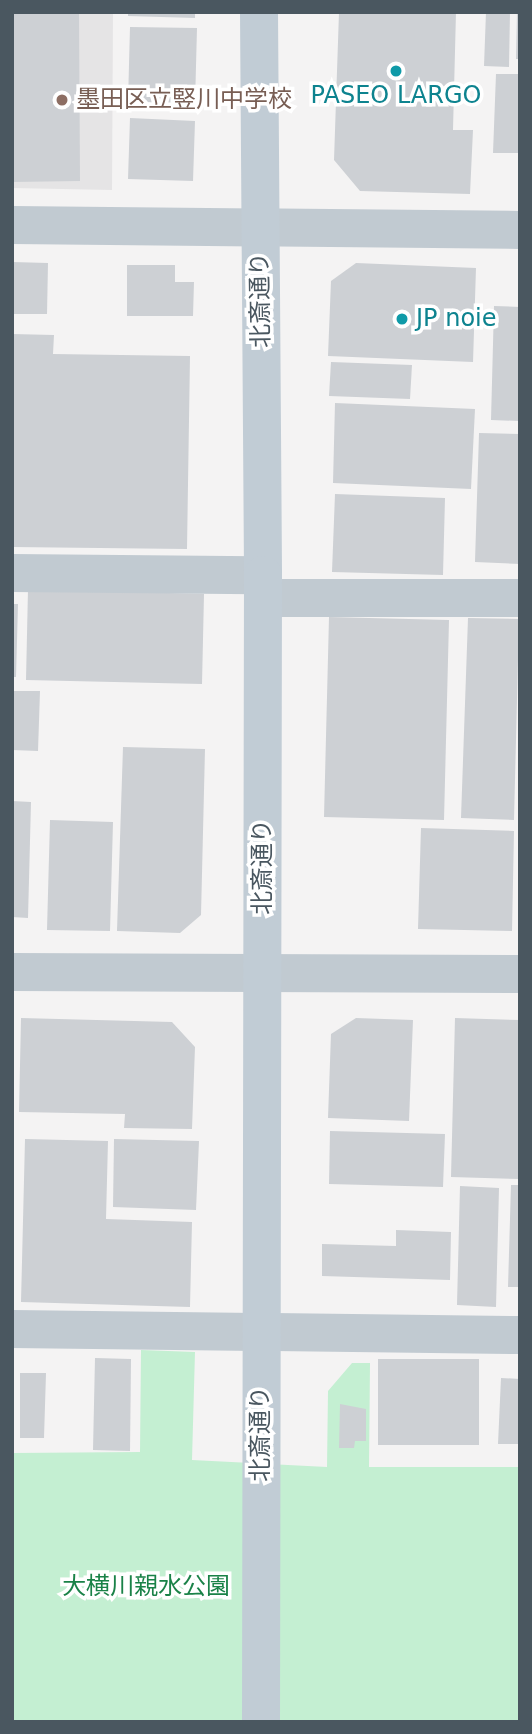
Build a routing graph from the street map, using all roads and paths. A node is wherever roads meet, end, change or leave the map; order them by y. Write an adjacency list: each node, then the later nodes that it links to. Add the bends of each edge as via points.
1 (259, 12): 3 (street, 北斎通り)
2 (12, 225): 3 (street)
3 (260, 226): 4 (street); 6 (street, 北斎通り)
4 (520, 229)
5 (12, 573): 6 (street)
6 (263, 586): 7 (street); 9 (street, 北斎通り)
7 (520, 598)
8 (12, 972): 9 (street)
9 (263, 973): 10 (street); 12 (street, 北斎通り)
10 (520, 974)
11 (12, 1329): 12 (street)
12 (262, 1330): 13 (street); 14 (street, 北斎通り)
13 (520, 1335)
14 (261, 1722)

